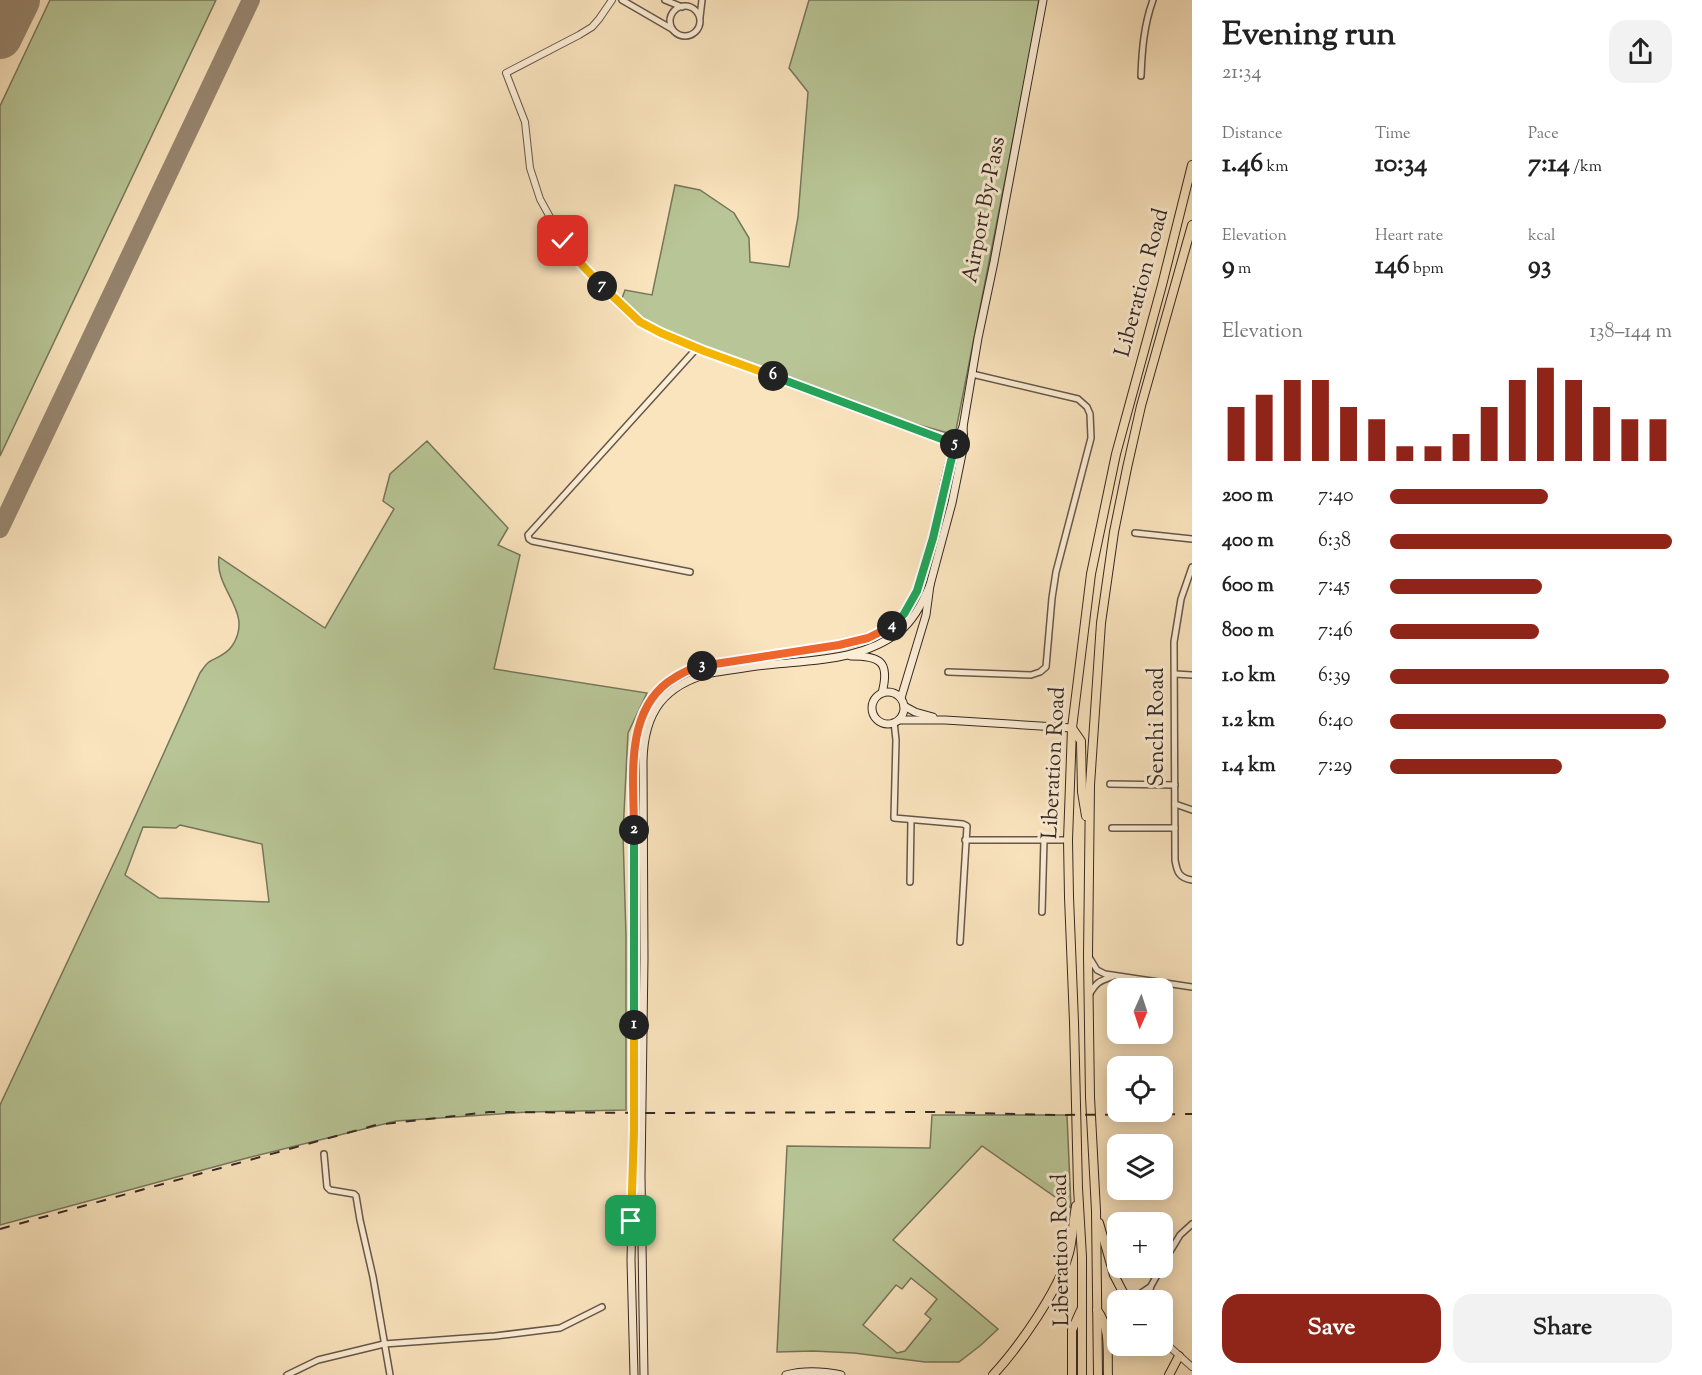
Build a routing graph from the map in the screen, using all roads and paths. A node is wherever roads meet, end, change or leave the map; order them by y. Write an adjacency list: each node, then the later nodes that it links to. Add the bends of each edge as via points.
1 (612, 0): 14 (street, via 592,27 506,73 525,122 530,168 540,200 563,241 640,322)
2 (622, 0): 10 (street)
3 (665, 0): 8 (street)
4 (689, 0): 8 (street)
5 (702, 0): 9 (street)
6 (1043, 0): 15 (main road, Airport By-Pass)
7 (1153, 0): 11 (street, via 1146,23)
8 (683, 7): 9 (street, via 695,10); 10 (street, via 672,15)
9 (700, 18): 10 (street, via 699,26 690,35 678,34)
10 (672, 28)
11 (1141, 76)
12 (1192, 165): 33 (highway, Liberation Road, via 1116,454 1091,574)
13 (1192, 225): 39 (highway, Liberation Road, via 1141,406 1114,532 1101,623)
14 (697, 348): 17 (street); 22 (street, via 528,535 532,541)
15 (972, 374): 16 (main road, Airport By-Pass); 25 (street, via 1078,399 1090,414 1091,438 1056,572 1046,667 1031,675)
16 (963, 427): 17 (main road, Airport By-Pass); 18 (main road, Airport By-Pass)
17 (955, 443): 18 (street); 72 (main road, Airport By-Pass, via 921,581 896,622 878,634 839,645 697,667 663,686 642,717 634,757)
18 (964, 444): 23 (main road, Airport By-Pass)
19 (1135, 533): 20 (street)
20 (1192, 539)
21 (1192, 567): 26 (street, Senchi Road, via 1179,611)
22 (690, 572)
23 (930, 585): 24 (main road, via 918,611 900,631 870,648); 29 (main road, Airport By-Pass, via 926,615)
24 (844, 656): 28 (main road, via 867,656 879,661 886,674); 73 (main road, via 694,677 664,698 646,731 641,1177)
25 (948, 672)
26 (1174, 674): 27 (street); 35 (street, Senchi Road)
27 (1192, 675)
28 (882, 693): 29 (main road, via 893,692); 32 (main road, via 872,703 875,717 887,724)
29 (901, 698): 30 (main road)
30 (904, 706): 31 (main road); 32 (main road)
31 (945, 720): 32 (main road); 33 (main road)
32 (897, 721): 38 (street, via 893,817)
33 (1072, 729): 39 (highway, via 1082,745 1082,792); 44 (highway, Liberation Road)
34 (1110, 784): 35 (street)
35 (1175, 785): 36 (street, Senchi Road)
36 (1175, 804): 37 (street); 41 (street, Senchi Road)
37 (1192, 810)
38 (911, 820): 42 (street, via 966,824); 46 (street)
39 (1089, 822): 49 (highway, Liberation Road)
40 (1112, 828): 41 (street)
41 (1175, 828): 45 (street, Senchi Road, via 1176,869 1183,878)
42 (965, 840): 43 (street); 48 (street)
43 (1044, 840): 44 (street); 47 (street)
44 (1068, 840): 54 (highway, Liberation Road)
45 (1192, 880)
46 (910, 882)
47 (1042, 912)
48 (960, 942)
49 (1088, 956): 50 (street, via 1097,970); 52 (highway, Liberation Road)
50 (1114, 976): 51 (street); 52 (street, via 1096,984)
51 (1192, 987)
52 (1089, 997): 55 (highway, Liberation Road)
53 (324, 1154): 66 (street, via 327,1187 356,1196)
54 (1078, 1188): 64 (highway, Liberation Road); 76 (highway, via 1069,1252 1058,1280)
55 (1096, 1211): 60 (highway, via 1114,1275); 65 (highway, Liberation Road)
56 (1192, 1224): 57 (street)
57 (1173, 1247)
58 (1155, 1278): 59 (street)
59 (1151, 1286): 61 (street); 62 (street)
60 (1122, 1290)
61 (1145, 1290)
62 (1150, 1290)
63 (602, 1307): 66 (street, via 560,1328)
64 (1082, 1310): 77 (highway, via 1072,1330); 78 (highway, Liberation Road)
65 (1097, 1310): 79 (highway, Liberation Road); 80 (highway, via 1107,1326)
66 (384, 1344): 70 (street, via 318,1360); 71 (street)
67 (1173, 1350): 68 (street)
68 (1179, 1356): 69 (street); 81 (highway)
69 (1192, 1367)
70 (287, 1375)
71 (390, 1375)
72 (634, 1375)
73 (644, 1375)
74 (786, 1375): 75 (main road, via 807,1371)
75 (840, 1375)
76 (993, 1375)
77 (1072, 1375)
78 (1082, 1375)
79 (1098, 1375)
80 (1108, 1375)
81 (1169, 1375)

